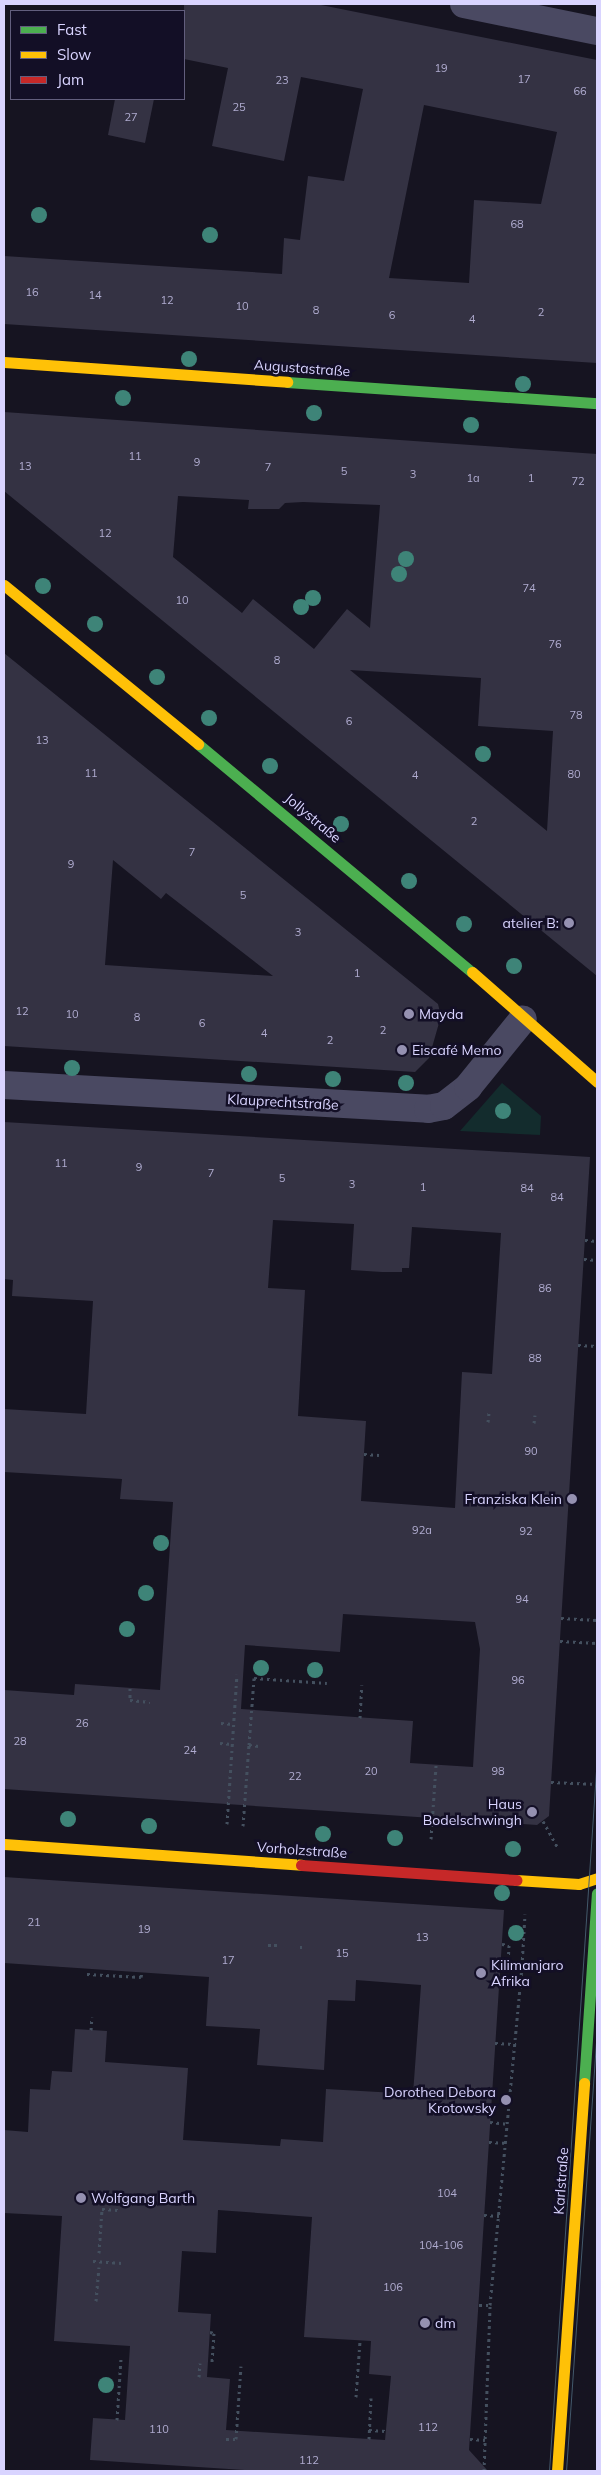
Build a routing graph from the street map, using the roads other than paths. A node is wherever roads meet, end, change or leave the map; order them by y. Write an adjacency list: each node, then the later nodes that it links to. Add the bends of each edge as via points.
1 (464, 4): 2 (street)
2 (597, 31)
3 (4, 362): 4 (street, Augustastraße)
4 (597, 403)
5 (4, 585): 6 (street, Jollystraße, via 403,912)
6 (523, 1019): 7 (street, Jollystraße); 8 (street, Klauprechtstraße, via 468,1087 444,1106 428,1109)
7 (597, 1082)
8 (4, 1084)
9 (4, 1844): 10 (street, Vorholzstraße, via 578,1884)
10 (597, 1878)
11 (597, 1893): 12 (street, Karlstraße)
12 (557, 2471)

